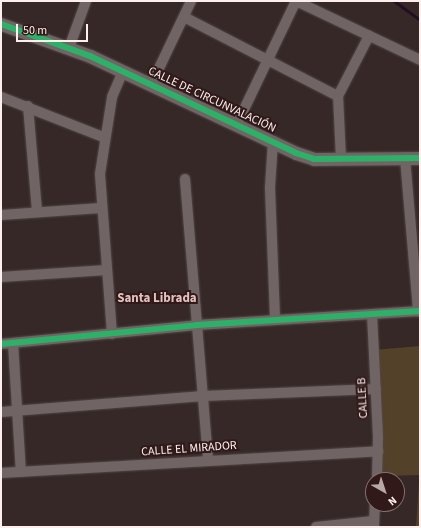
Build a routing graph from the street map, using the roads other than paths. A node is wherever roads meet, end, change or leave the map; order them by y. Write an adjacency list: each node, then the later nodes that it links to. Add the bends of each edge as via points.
1 (86, 1): 7 (street)
2 (191, 1): 4 (street)
3 (296, 1): 6 (street); 8 (street)
4 (184, 17): 8 (street); 11 (street)
5 (1, 24): 7 (street, CALLE DE CIRCUNVALACIÓN)
6 (369, 36): 9 (street); 12 (street)
7 (69, 48): 10 (street, CALLE DE CIRCUNVALACIÓN)
8 (268, 60): 12 (street); 15 (street)
9 (420, 60)
10 (123, 71): 11 (street, CALLE DE CIRCUNVALACIÓN); 16 (street, via 112,96)
11 (151, 84): 15 (street, CALLE DE CIRCUNVALACIÓN)
12 (338, 96): 20 (street)
13 (1, 97): 14 (street)
14 (28, 106): 16 (street); 23 (street)
15 (236, 124): 17 (street, CALLE DE CIRCUNVALACIÓN)
16 (104, 137): 22 (street, via 100,174)
17 (273, 141): 20 (street, CALLE DE CIRCUNVALACIÓN, via 314,159); 29 (street, via 270,188)
18 (405, 158): 19 (street, CALLE DE CIRCUNVALACIÓN); 20 (street, CALLE DE CIRCUNVALACIÓN); 27 (street)
19 (420, 158)
20 (340, 159)
21 (185, 179): 30 (street)
22 (101, 208): 23 (street); 25 (street)
23 (38, 212): 24 (street)
24 (1, 215)
25 (106, 270): 26 (street); 31 (street)
26 (1, 277)
27 (419, 311): 28 (street)
28 (372, 314): 29 (street); 34 (street, CALLE B)
29 (275, 319): 30 (street)
30 (197, 325): 31 (street); 35 (street)
31 (112, 334): 32 (street)
32 (13, 343): 33 (street); 36 (street)
33 (1, 344)
34 (376, 389): 35 (street); 38 (street, CALLE B)
35 (203, 396): 36 (street); 39 (street)
36 (18, 411): 37 (street); 40 (street)
37 (1, 412)
38 (378, 451): 39 (street, CALLE EL MIRADOR); 41 (street, CALLE B)
39 (208, 460): 40 (street, CALLE EL MIRADOR)
40 (21, 472): 42 (street, CALLE EL MIRADOR)
41 (377, 472)
42 (1, 473)
43 (375, 512): 44 (street)
44 (374, 524): 45 (street)
45 (316, 527)

